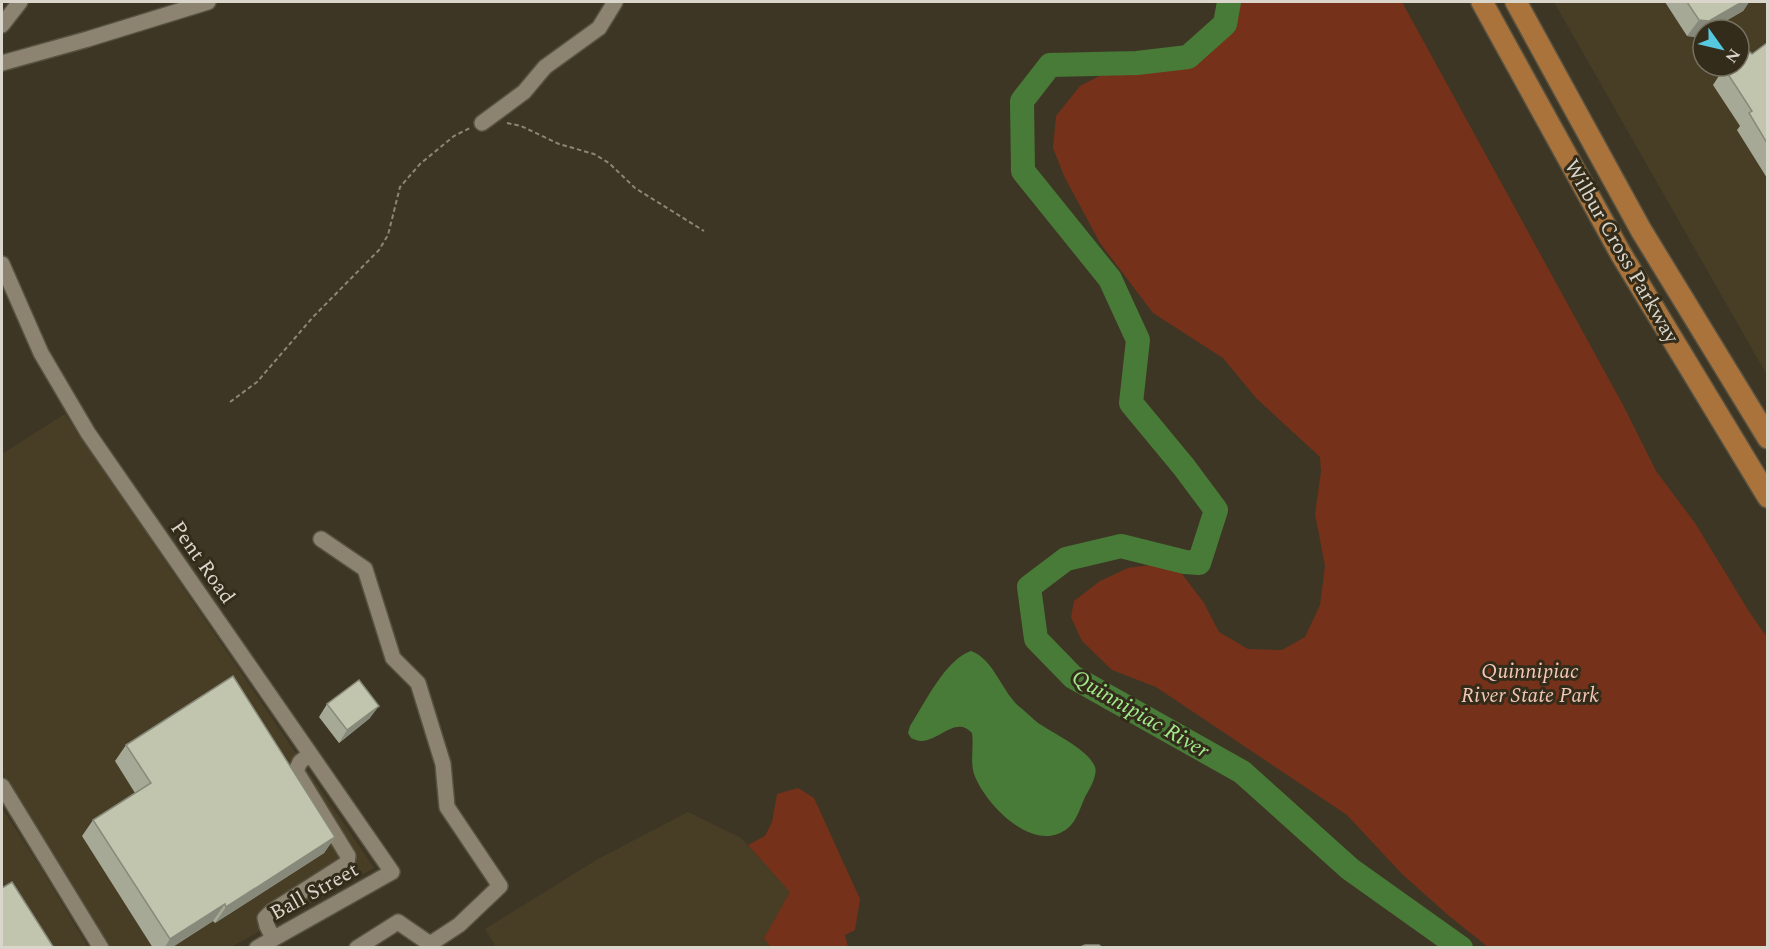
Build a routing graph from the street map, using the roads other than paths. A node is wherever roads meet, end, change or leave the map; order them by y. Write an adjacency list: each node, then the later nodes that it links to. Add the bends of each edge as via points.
1 (20, 2): 6 (street)
2 (208, 2): 7 (street)
3 (615, 2): 8 (street, via 599,28 545,67 524,92)
4 (1482, 2): 11 (highway, Wilbur Cross Parkway, via 1621,254)
5 (1516, 2): 10 (highway, Wilbur Cross Parkway, via 1641,230)
6 (2, 25)
7 (2, 63)
8 (482, 123)
9 (2, 264): 13 (street, Pent Road, via 41,353 88,433)
10 (1767, 438)
11 (1767, 497)
12 (321, 540): 19 (street, via 365,570 393,658 418,682 443,764 447,807 500,886 459,925 430,944 398,922)
13 (310, 754): 15 (street, Pent Road); 16 (street, via 296,771 348,856 347,863 265,918)
14 (2, 786): 17 (street)
15 (392, 872): 16 (street, Ball Street)
16 (273, 938): 18 (street, Ball Street)
17 (101, 948)
18 (257, 948)
19 (357, 948)

